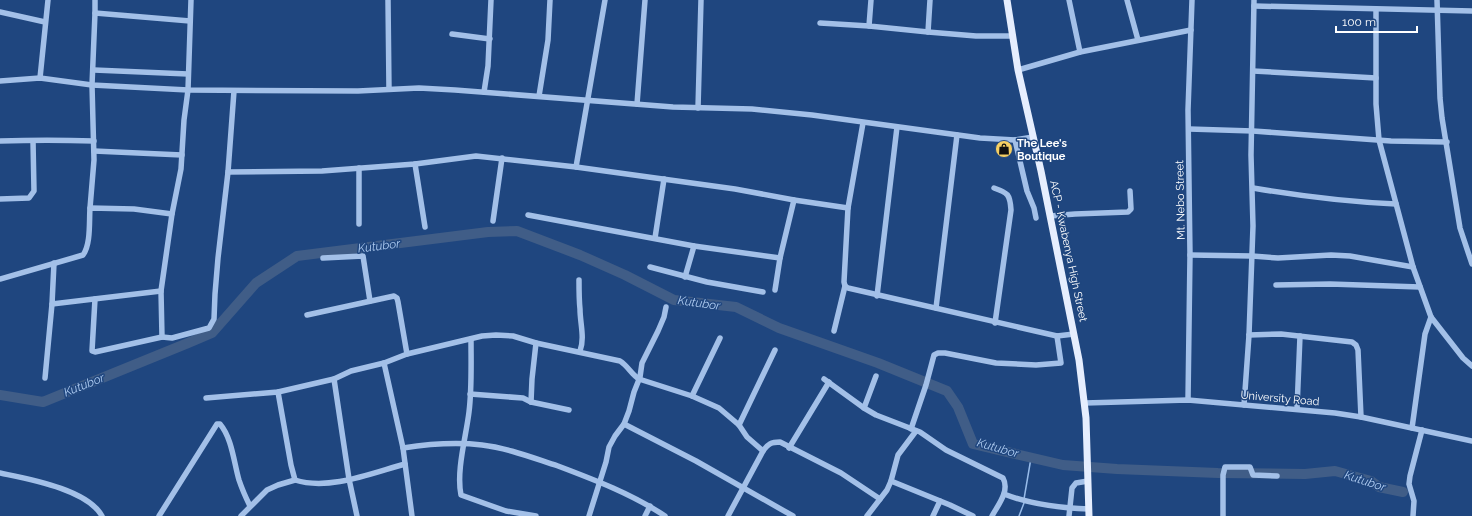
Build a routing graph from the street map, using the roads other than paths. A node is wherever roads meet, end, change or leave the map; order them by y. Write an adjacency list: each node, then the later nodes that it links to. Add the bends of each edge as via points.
1 (48, 0): 24 (street)
2 (94, 0): 22 (street)
3 (191, 0): 23 (street)
4 (388, 0): 42 (street)
5 (491, 0): 31 (street)
6 (550, 0): 46 (street, via 548,40)
7 (605, 0): 47 (street)
8 (645, 0): 48 (street)
9 (701, 0): 49 (street)
10 (871, 0): 26 (street)
11 (930, 0): 28 (street)
12 (1007, 0): 30 (main road, ACP - Kwabenya High Street)
13 (1069, 0): 33 (street)
14 (1127, 0): 32 (street)
15 (1192, 0): 27 (street, Mt. Nebo Street)
16 (1437, 0): 19 (street)
17 (1254, 3): 18 (street); 36 (street)
18 (1376, 9): 19 (street); 39 (street)
19 (1437, 10): 20 (street); 61 (street, via 1440,98)
20 (1472, 11)
21 (0, 12): 24 (street)
22 (95, 13): 23 (street); 34 (street)
23 (190, 21): 37 (street)
24 (45, 22): 38 (street)
25 (820, 23): 26 (street)
26 (869, 26): 28 (street)
27 (1191, 30): 32 (street); 52 (street, Mt. Nebo Street)
28 (928, 32): 30 (street)
29 (452, 34): 31 (street)
30 (1012, 36): 35 (main road, ACP - Kwabenya High Street)
31 (490, 39): 45 (street)
32 (1138, 40): 33 (street)
33 (1080, 52): 35 (street)
34 (94, 70): 37 (street); 41 (street)
35 (1018, 70): 55 (main road, ACP - Kwabenya High Street)
36 (1253, 71): 39 (street); 53 (street)
37 (188, 74): 43 (street)
38 (40, 78): 40 (street); 41 (street)
39 (1376, 78): 57 (street)
40 (0, 81)
41 (92, 85): 43 (street); 60 (street)
42 (389, 89): 44 (street); 45 (street)
43 (188, 90): 44 (street); 63 (street)
44 (234, 91): 68 (street)
45 (484, 92): 46 (street)
46 (539, 96): 47 (street)
47 (587, 100): 48 (street); 66 (street)
48 (637, 104): 49 (street)
49 (698, 108): 50 (street, via 752,109)
50 (864, 123): 51 (street); 77 (street)
51 (897, 127): 54 (street); 104 (street)
52 (1189, 129): 53 (street); 87 (street, Mt. Nebo Street)
53 (1253, 131): 57 (street); 71 (street)
54 (957, 135): 56 (street); 109 (street)
55 (1033, 137): 56 (street); 80 (main road, ACP - Kwabenya High Street)
56 (1015, 140): 81 (street)
57 (1379, 140): 61 (street); 75 (street)
58 (0, 141): 59 (street)
59 (33, 141): 60 (street); 73 (street, via 32,195 29,198)
60 (94, 141): 62 (street)
61 (1446, 142): 92 (street, via 1460,228)
62 (94, 151): 63 (street); 76 (street)
63 (182, 155): 78 (street)
64 (502, 158): 65 (street, via 476,156); 66 (street); 82 (street)
65 (416, 164): 67 (street); 84 (street)
66 (576, 166): 69 (street)
67 (358, 168): 68 (street); 83 (street)
68 (228, 172): 118 (street, via 212,324 209,328 172,338)
69 (664, 179): 74 (street); 85 (street)
70 (994, 188): 112 (street, via 1007,194 1011,210)
71 (1253, 188): 75 (street, via 1362,203); 88 (street)
72 (1130, 191): 80 (street, via 1131,209 1128,212)
73 (0, 199)
74 (794, 200): 77 (street); 90 (street)
75 (1396, 204): 94 (street)
76 (90, 208): 78 (street); 91 (street, via 86,250 83,255)
77 (848, 208): 99 (street)
78 (172, 214): 101 (street)
79 (528, 215): 85 (street)
80 (1050, 216): 114 (main road, ACP - Kwabenya High Street)
81 (1036, 218)
82 (493, 221)
83 (359, 224)
84 (425, 227)
85 (655, 238): 86 (street)
86 (694, 246): 90 (street); 95 (street)
87 (1190, 255): 88 (street); 135 (street, Mt. Nebo Street)
88 (1252, 256): 94 (street, via 1350,256); 115 (street)
89 (323, 258): 106 (street, via 363,256)
90 (780, 258): 102 (street)
91 (54, 263): 97 (street, via 14,274); 107 (street)
92 (1472, 264)
93 (650, 267): 95 (street)
94 (1412, 267): 100 (street)
95 (686, 277): 103 (street)
96 (579, 280): 123 (street, via 582,336)
97 (0, 281)
98 (1276, 285): 100 (street)
99 (845, 286): 104 (street); 113 (street)
100 (1420, 287): 111 (street)
101 (161, 290): 105 (street); 118 (street)
102 (775, 290)
103 (762, 292)
104 (877, 296): 109 (street)
105 (95, 299): 107 (street); 118 (street, via 92,351)
106 (370, 301): 110 (street); 124 (street, via 394,296 397,298)
107 (52, 304): 128 (street)
108 (666, 307): 129 (street, via 644,359)
109 (936, 308): 112 (street)
110 (306, 315)
111 (1431, 317): 126 (street); 145 (street, via 1425,334)
112 (995, 323): 116 (street)
113 (834, 331)
114 (1074, 334): 116 (street); 137 (main road, ACP - Kwabenya High Street)
115 (1249, 335): 117 (street); 138 (street)
116 (1057, 336): 146 (street, via 1061,362 1036,365 996,363 938,353 934,355)
117 (1300, 336): 140 (street); 142 (street, via 1352,342 1356,345)
118 (162, 337)
119 (471, 338): 121 (street, via 507,336); 124 (street); 132 (street)
120 (720, 338): 133 (street)
121 (536, 343): 123 (street); 136 (street)
122 (775, 350): 144 (street)
123 (580, 351): 129 (street, via 620,361)
124 (407, 354): 125 (street)
125 (384, 363): 130 (street, via 351,371); 150 (street)
126 (1472, 366)
127 (876, 376): 139 (street)
128 (45, 378)
129 (639, 379): 133 (street); 143 (street)
130 (334, 380): 131 (street); 156 (street)
131 (278, 392): 134 (street); 157 (street)
132 (470, 394): 136 (street, via 523,398); 149 (street)
133 (692, 396): 144 (street, via 719,408)
134 (206, 398)
135 (1188, 400): 137 (street, University Road); 138 (street, University Road)
136 (531, 402): 141 (street)
137 (1085, 403): 159 (main road, ACP - Kwabenya High Street)
138 (1244, 405): 140 (street, University Road)
139 (864, 408): 146 (street); 151 (street, via 827,380)
140 (1297, 409): 142 (street, University Road)
141 (568, 410)
142 (1361, 417): 145 (street, University Road)
143 (624, 424): 160 (street, via 609,447); 161 (street, via 696,461)
144 (739, 425): 152 (street, via 747,437)
145 (1412, 428): 147 (street, University Road)
146 (913, 430): 158 (street, via 898,455); 162 (street, via 946,450 1003,478)
147 (1422, 430): 148 (street, University Road); 186 (street, via 1409,484 1414,501)
148 (1472, 441)
149 (465, 444): 150 (street, via 436,443); 160 (street, via 492,446 522,453); 174 (street, via 461,462 461,495 506,511)
150 (403, 448): 153 (street)
151 (789, 448): 152 (street, via 780,442 774,442); 163 (street, via 841,473)
152 (763, 451): 161 (street)
153 (405, 464): 156 (street); 173 (street)
154 (0, 473): 169 (street, via 68,491 93,505)
155 (1277, 476): 185 (street, via 1253,475 1250,467 1225,467)
156 (349, 479): 157 (street, via 317,484); 172 (street)
157 (295, 480): 165 (street, via 267,490)
158 (891, 481): 163 (street); 164 (street)
159 (1088, 481): 167 (street, via 1076,483 1072,488); 168 (main road, ACP - Kwabenya High Street)
160 (600, 482): 166 (street); 175 (street)
161 (743, 489): 178 (street); 179 (street)
162 (1004, 494): 167 (street, via 1027,502); 183 (street)
163 (880, 499): 180 (street)
164 (940, 501): 181 (street); 182 (street)
165 (250, 506): 170 (street, via 239,481 229,442 222,426 217,424); 171 (street)
166 (650, 506): 176 (street); 177 (street)
167 (1069, 508): 168 (street); 184 (street)
168 (1089, 512)
169 (102, 516)
170 (159, 516)
171 (241, 516)
172 (357, 516)
173 (412, 516)
174 (536, 516)
175 (588, 516)
176 (646, 516)
177 (666, 516)
178 (728, 516)
179 (793, 516)
180 (867, 516)
181 (933, 516)
182 (973, 516)
183 (992, 516)
184 (1069, 516)
185 (1223, 516)
186 (1413, 516)

